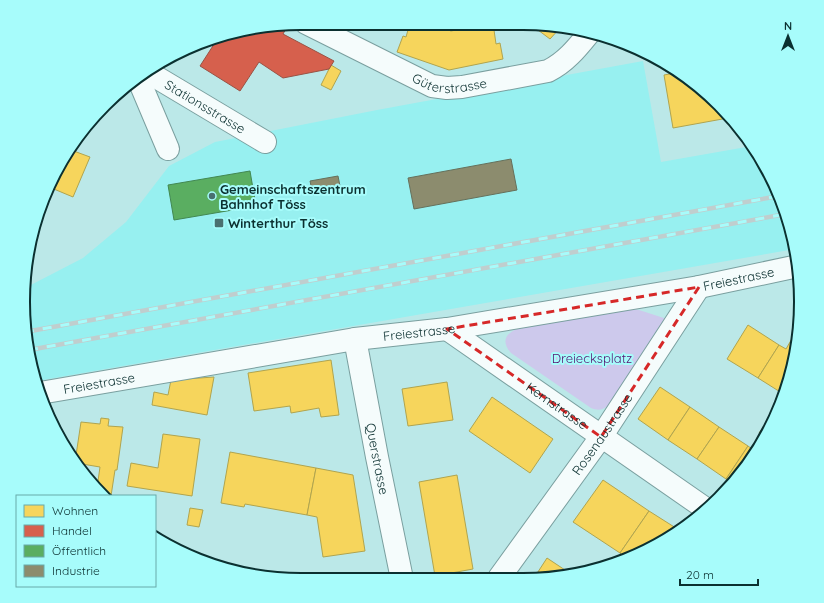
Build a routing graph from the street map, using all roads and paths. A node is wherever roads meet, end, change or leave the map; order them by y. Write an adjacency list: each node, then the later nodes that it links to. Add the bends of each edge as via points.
1 (320, 30): 2 (street, Güterstrasse, via 432,86 446,88 548,71 567,59)
2 (586, 37)
3 (153, 75): 5 (street, Stationsstrasse)
4 (140, 83): 6 (street, Stationsstrasse)
5 (265, 142)
6 (168, 149)
7 (790, 268): 8 (street, Freiestrasse)
8 (699, 287): 9 (street, Freiestrasse); 12 (street, Rosenaustrasse)
9 (446, 329): 10 (street, Freiestrasse); 12 (street, Kernstrasse)
10 (355, 339): 11 (street, Freiestrasse); 14 (street, Querstrasse)
11 (45, 392)
12 (601, 437): 13 (street, Kernstrasse); 15 (street, Rosenaustrasse)
13 (701, 507)
14 (401, 573)
15 (503, 573)

